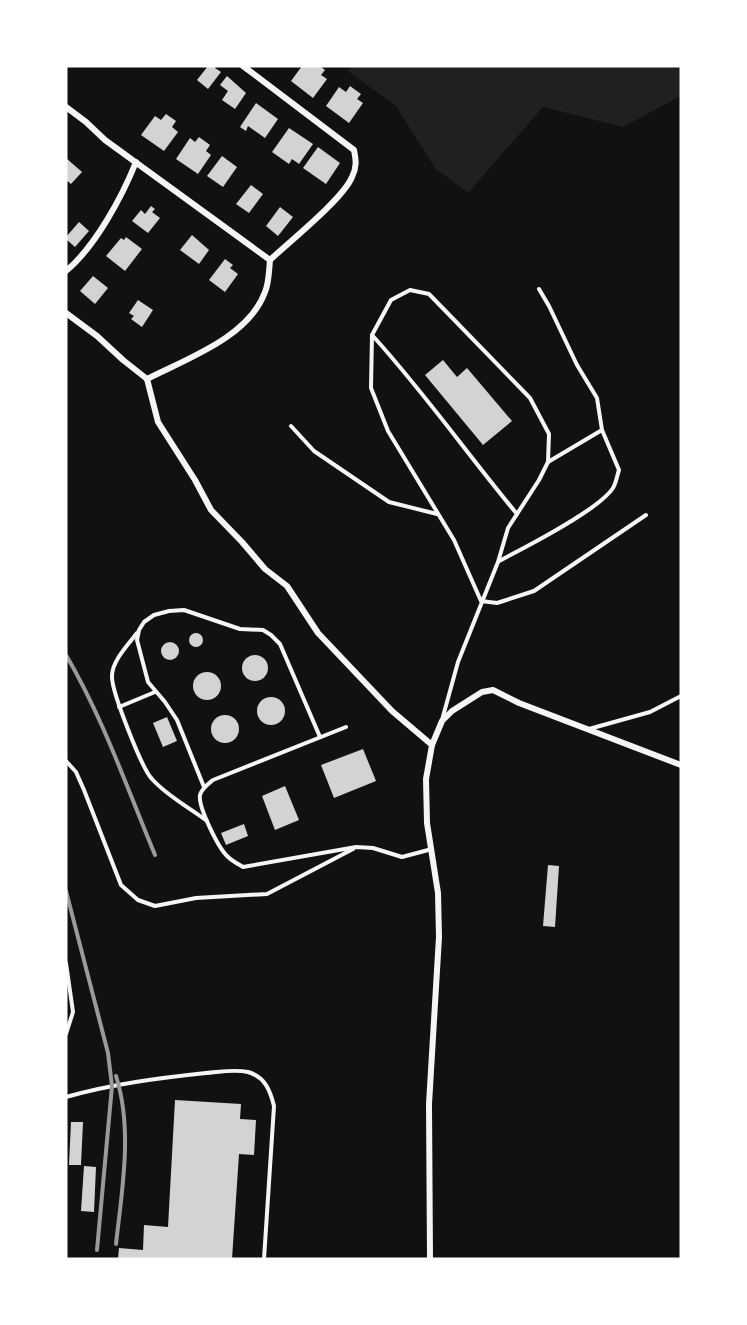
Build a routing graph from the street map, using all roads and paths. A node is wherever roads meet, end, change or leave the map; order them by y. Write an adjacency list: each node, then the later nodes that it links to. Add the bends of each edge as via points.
1 (243, 66): 4 (street, via 354,150 357,162 352,179 335,199)
2 (66, 107): 3 (street)
3 (136, 162): 4 (street); 5 (street, via 123,193 94,238)
4 (270, 260): 9 (street, via 266,290 250,317 228,337)
5 (66, 271)
6 (539, 289): 11 (lane, via 597,398)
7 (66, 313): 9 (street)
8 (372, 335): 12 (lane, via 391,300 410,290 429,294 530,398 549,434); 13 (lane, via 371,388 388,431); 14 (lane)
9 (147, 379): 26 (street, via 158,422 211,510 287,586 318,633 392,711)
10 (291, 426): 13 (lane, via 314,451 389,502)
11 (602, 430): 12 (lane); 16 (lane, via 619,470 612,489 536,542)
12 (548, 462): 14 (lane)
13 (438, 514): 17 (lane)
14 (517, 514): 16 (lane, via 508,528)
15 (646, 515): 17 (lane, via 534,591 497,603)
16 (498, 562): 17 (lane)
17 (482, 601): 22 (lane, via 458,662)
18 (139, 630): 19 (lane, via 137,640); 21 (lane, via 111,674); 25 (lane, via 154,615 184,610 240,629 263,630 279,644)
19 (154, 692): 21 (lane); 29 (lane, via 177,720)
20 (681, 696): 24 (lane, via 650,712)
21 (119, 707): 30 (lane, via 150,778)
22 (442, 721): 24 (street, via 464,702 493,690); 26 (street)
23 (346, 727): 25 (lane)
24 (588, 729): 28 (street)
25 (320, 737): 29 (lane, via 213,780)
26 (432, 745): 32 (street, via 426,779)
27 (66, 761): 31 (lane, via 84,790 121,885 138,900 155,906 196,898 267,894)
28 (681, 765)
29 (204, 788): 30 (lane, via 200,796)
30 (208, 822): 31 (lane, via 222,850 243,867)
31 (356, 847): 32 (lane, via 402,857)
32 (433, 849): 38 (street, via 439,937 429,1104)
33 (66, 963): 34 (lane, via 73,1011)
34 (66, 1034)
35 (66, 1097): 36 (lane, via 169,1077 235,1071 258,1077 269,1087 274,1106)
36 (264, 1256): 37 (lane)
37 (268, 1259)
38 (430, 1259)

